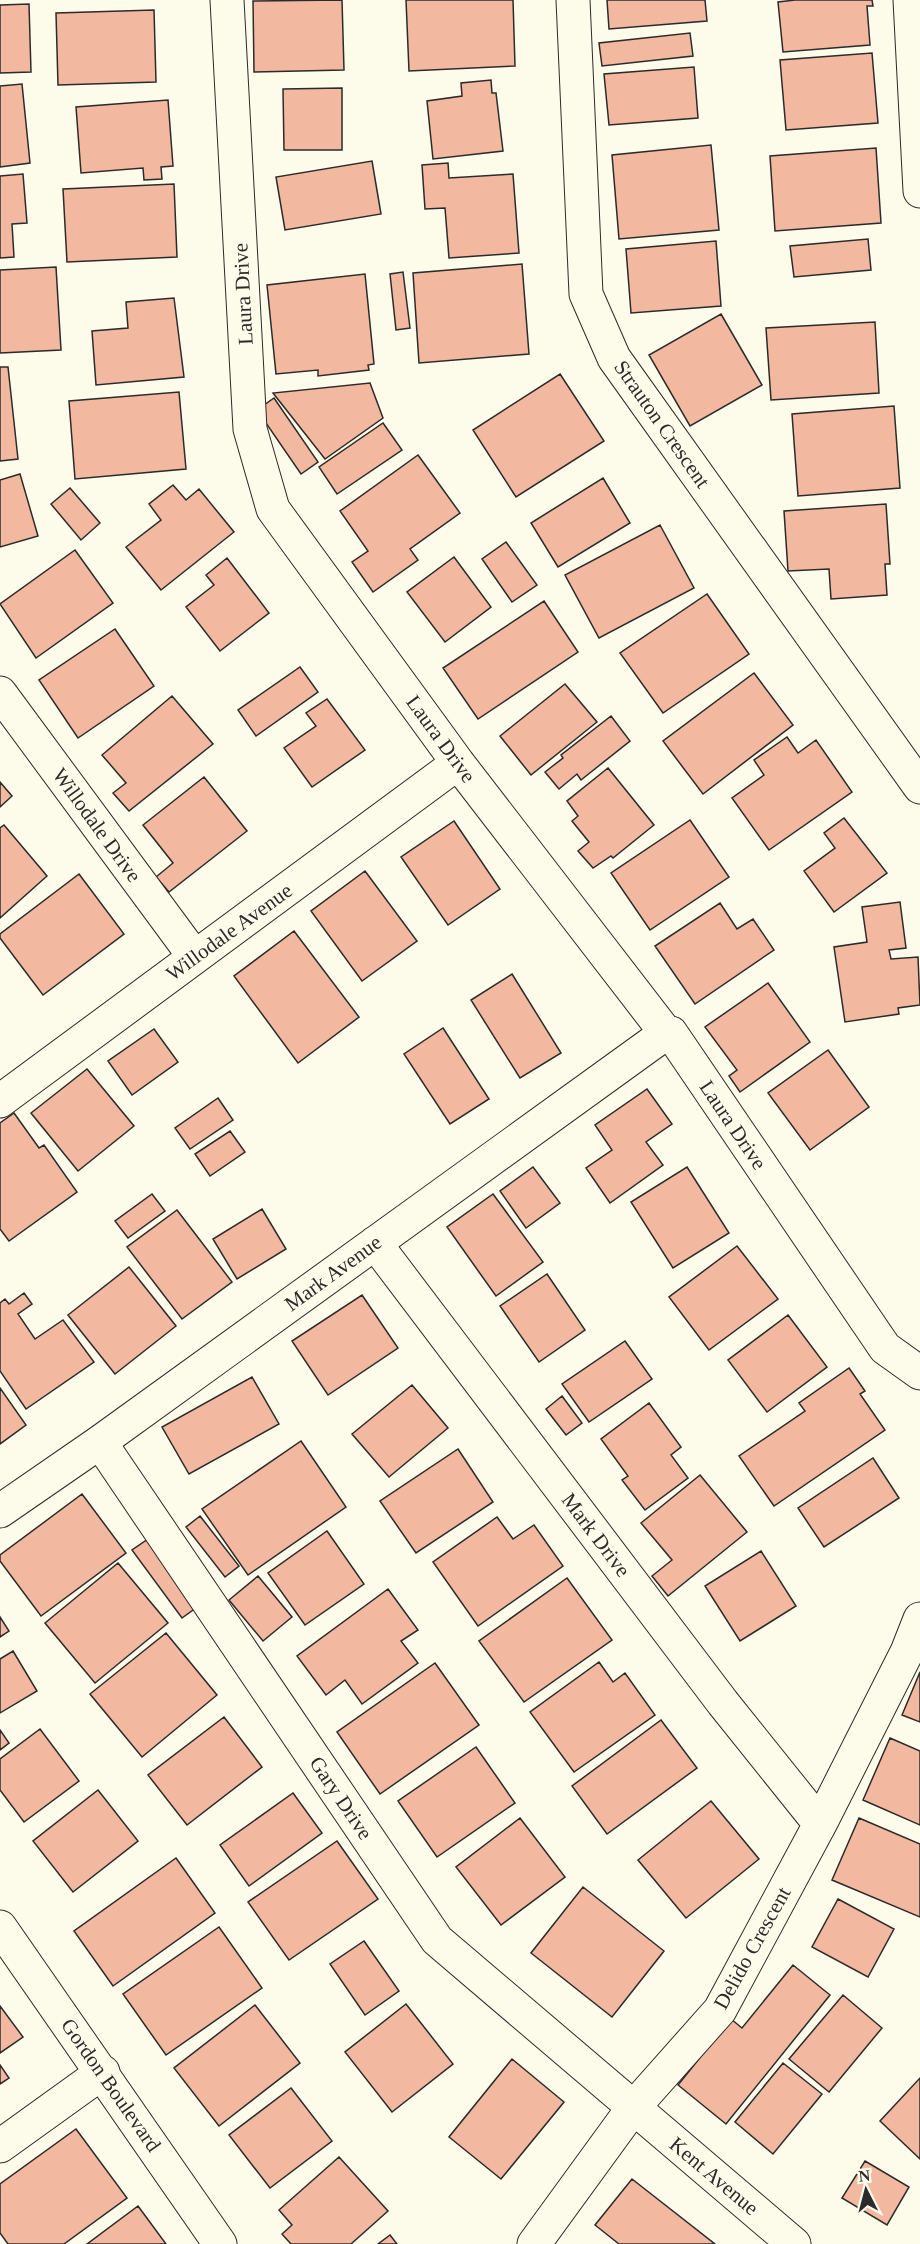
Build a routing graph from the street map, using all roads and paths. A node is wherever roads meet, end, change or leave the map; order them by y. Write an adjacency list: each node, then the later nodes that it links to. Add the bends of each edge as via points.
1 (227, 0): 7 (street, Laura Drive, via 250,429 273,509)
2 (573, 0): 8 (street, Strauton Crescent, via 586,294 614,358)
3 (910, 0): 4 (street)
4 (918, 108): 5 (street)
5 (920, 190)
6 (0, 693): 9 (street, Willodale Drive)
7 (458, 763): 9 (street, Willodale Avenue); 10 (street, Laura Drive)
8 (920, 787)
9 (194, 956): 11 (street, Willodale Avenue)
10 (666, 1033): 12 (street, Mark Avenue); 13 (street, Laura Drive, via 671,1033 885,1348)
11 (0, 1101)
12 (375, 1242): 14 (street, Mark Avenue); 17 (street, Mark Drive)
13 (920, 1372)
14 (100, 1442): 15 (street, Mark Avenue); 20 (street, Gary Drive, via 437,1940)
15 (0, 1511)
16 (920, 1619): 17 (street, Delido Crescent)
17 (819, 1824): 20 (street, Delido Crescent, via 720,2010)
18 (0, 1927): 19 (street, Gordon Boulevard)
19 (103, 2072): 21 (street); 22 (street, Gordon Boulevard)
20 (633, 2108): 23 (street, Delido Crescent); 24 (street, Kent Avenue)
21 (0, 2146)
22 (220, 2244)
23 (534, 2244)
24 (794, 2244)

